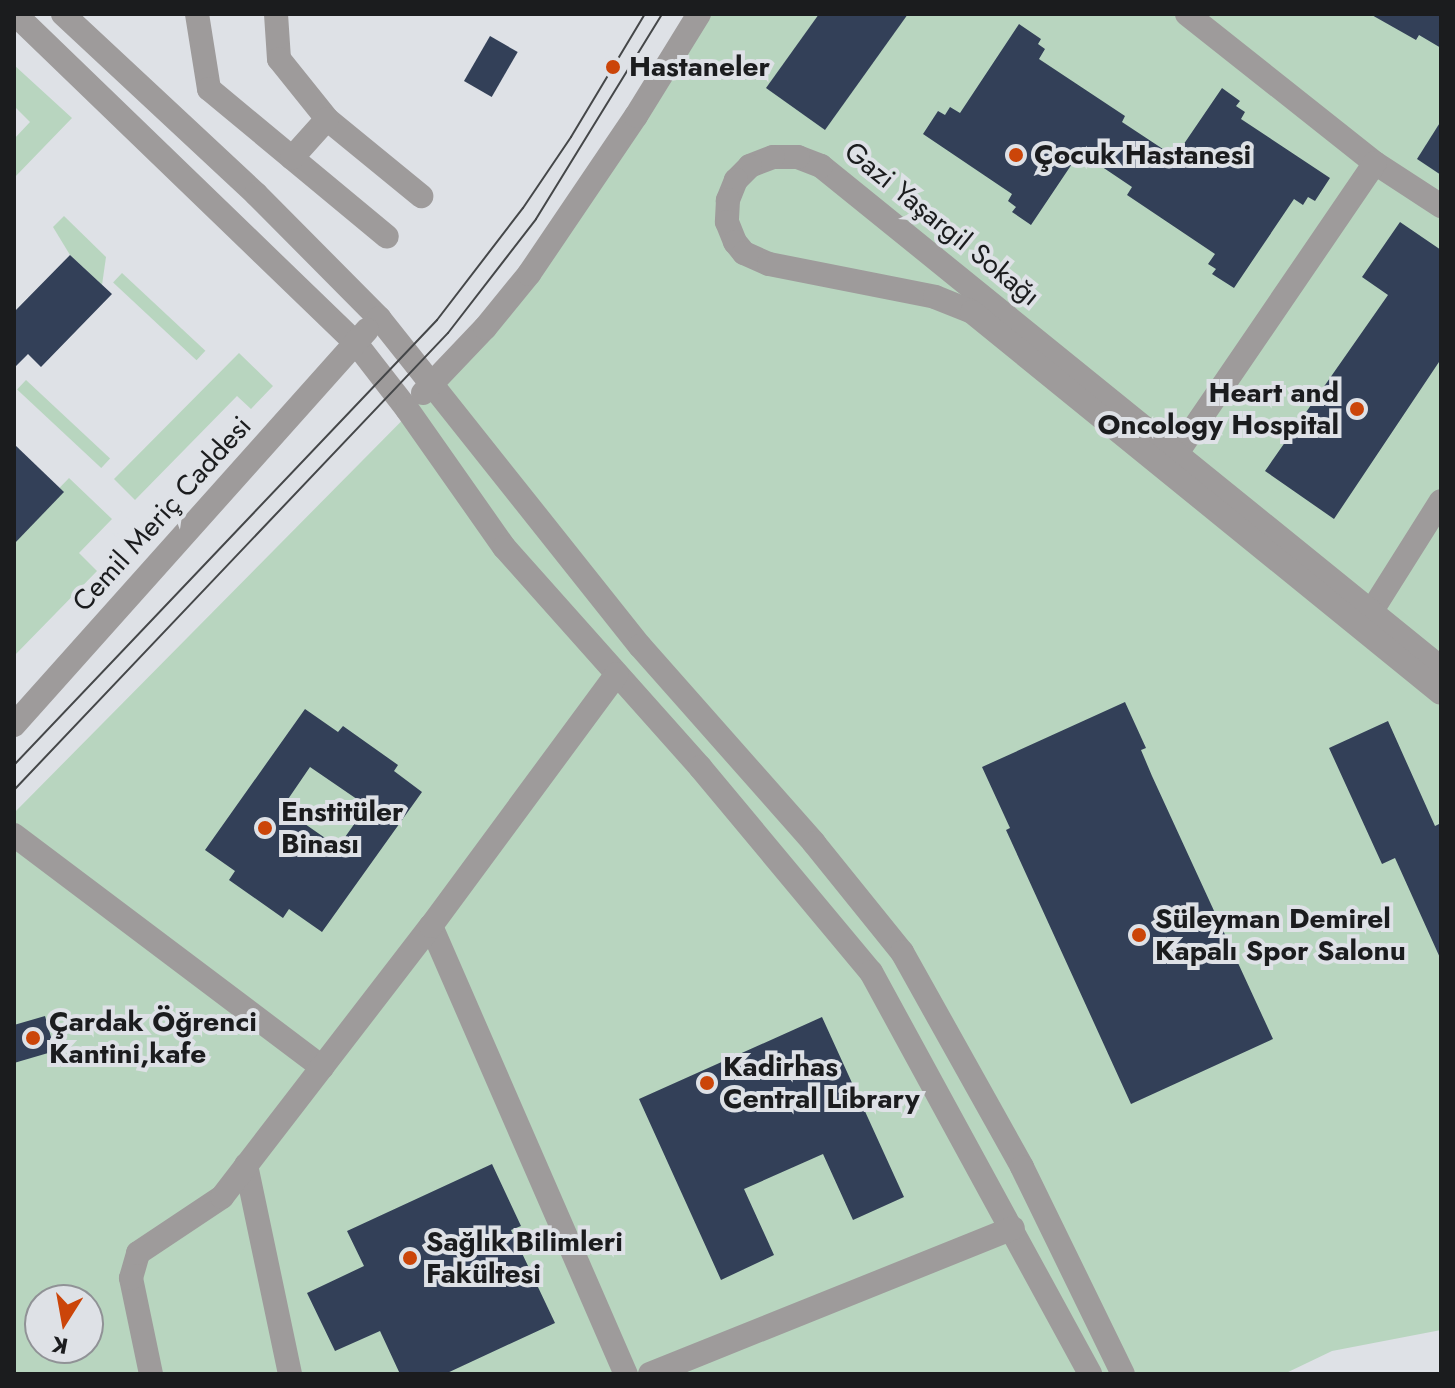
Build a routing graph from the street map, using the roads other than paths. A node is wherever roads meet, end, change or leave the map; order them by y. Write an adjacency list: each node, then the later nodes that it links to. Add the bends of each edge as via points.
1 (15, 14): 14 (street)
2 (63, 14): 13 (street, via 256,194)
3 (197, 14): 8 (street, via 209,89)
4 (276, 14): 7 (street, via 279,59)
5 (699, 14): 15 (street, via 538,261)
6 (1187, 14): 9 (street)
7 (327, 119): 8 (street); 10 (street)
8 (292, 158): 12 (street)
9 (1375, 163): 11 (street); 17 (street)
10 (421, 196)
11 (1441, 206)
12 (387, 237)
13 (379, 318): 14 (street, Cemil Meriç Caddesi); 15 (street)
14 (355, 342): 16 (street); 23 (street, Cemil Meriç Caddesi)
15 (433, 383): 16 (street); 34 (street, via 640,646 814,843 902,952 1022,1167)
16 (407, 409): 21 (street, via 504,547)
17 (1177, 453): 19 (street, Gazi Yaşargil Sokağı); 22 (street, Gazi Yaşargil Sokağı, via 821,166 798,157 773,157 750,166 736,180 727,222 744,253 769,264 935,297 972,312)
18 (1441, 501): 19 (street)
19 (1371, 612): 20 (street, Gazi Yaşargil Sokağı)
20 (1441, 668)
21 (617, 674): 25 (street); 28 (street, via 871,972)
22 (1441, 693)
23 (14, 725)
24 (14, 835): 26 (street)
25 (431, 926): 26 (street); 31 (street)
26 (322, 1067): 27 (street)
27 (246, 1165): 29 (street, via 222,1197 134,1259 131,1278); 30 (street)
28 (1013, 1228): 32 (street); 33 (street)
29 (151, 1374)
30 (290, 1374)
31 (626, 1374)
32 (650, 1374)
33 (1090, 1374)
34 (1123, 1374)

